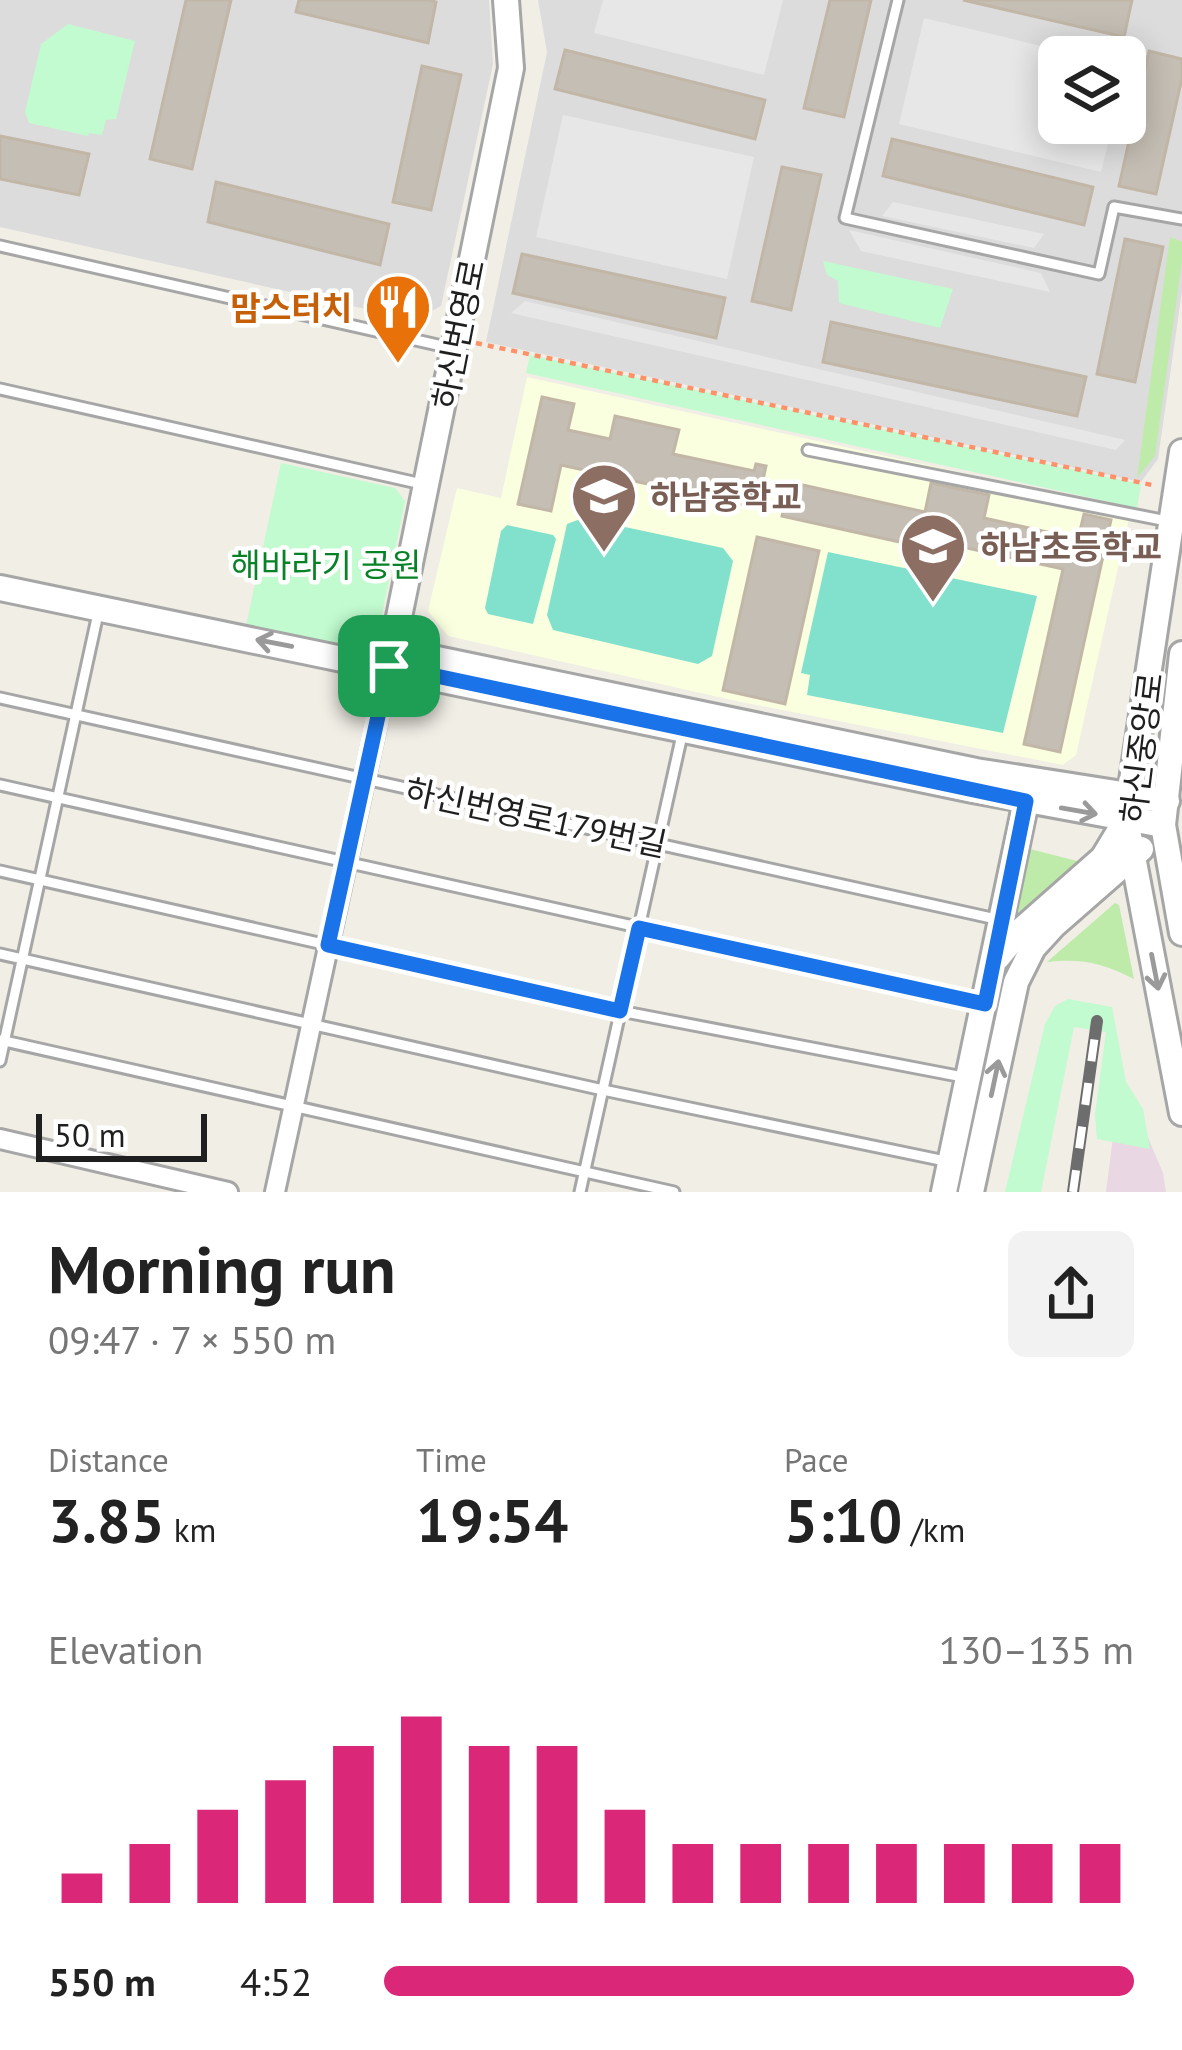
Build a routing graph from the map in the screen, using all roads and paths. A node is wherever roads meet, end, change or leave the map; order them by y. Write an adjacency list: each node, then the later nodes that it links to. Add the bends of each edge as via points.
1 (506, 0): 5 (street, 하신번영로, via 512,68)
2 (898, 0): 3 (lane, via 845,218 1099,274 1114,207)
3 (1182, 219)
4 (0, 246): 5 (lane)
5 (466, 346): 9 (street, 하신번영로); 10 (path)
6 (0, 389): 9 (lane)
7 (808, 450): 11 (lane)
8 (1182, 452): 11 (street, 하신중앙로)
9 (427, 486): 16 (street, 하신번영로)
10 (1157, 486)
11 (1177, 523): 13 (street, 하신중앙로)
12 (0, 588): 14 (street)
13 (1171, 605): 24 (street, 하신중앙로)
14 (100, 608): 16 (street, one-way to 14); 18 (lane)
15 (1182, 654): 25 (street, 하신중앙로)
16 (389, 666): 19 (street); 20 (street); 24 (street, via 413,654)
17 (0, 698): 18 (lane, 하신번영로179번길)
18 (77, 715): 20 (lane, 하신번영로179번길); 22 (lane)
19 (683, 728): 23 (street); 26 (lane)
20 (364, 779): 26 (lane, 하신번영로179번길); 28 (street)
21 (0, 785): 22 (lane)
22 (58, 798): 28 (lane); 30 (lane)
23 (1026, 801): 24 (street, one-way to 24); 31 (street)
24 (1128, 807): 25 (street); 27 (street, 하신중앙로); 37 (street, via 1103,858)
25 (1165, 813): 27 (street); 33 (street, 하신중앙로)
26 (658, 844): 31 (lane, 하신번영로179번길); 32 (lane)
27 (1133, 857): 46 (street, 하신중앙로, one-way to 46); 55 (street, one-way to 27, via 1016,982 1054,925)
28 (346, 862): 32 (lane); 34 (street)
29 (0, 871): 30 (lane)
30 (40, 880): 34 (lane); 36 (lane)
31 (1003, 920): 37 (street)
32 (639, 928): 38 (lane); 39 (lane)
33 (1182, 933)
34 (328, 945): 39 (lane); 40 (street)
35 (0, 954): 36 (lane)
36 (23, 959): 40 (lane); 41 (lane)
37 (994, 963): 38 (street)
38 (985, 1004): 43 (street)
39 (620, 1011): 43 (lane); 44 (lane)
40 (311, 1024): 44 (lane); 45 (street)
41 (2, 1040): 42 (lane); 45 (lane)
42 (0, 1061)
43 (969, 1078): 48 (street)
44 (603, 1090): 48 (lane); 49 (lane)
45 (294, 1106): 49 (lane); 51 (street)
46 (1182, 1113)
47 (0, 1139): 50 (street)
48 (951, 1162): 54 (street)
49 (585, 1172): 52 (lane); 53 (lane)
50 (228, 1192)
51 (275, 1192)
52 (580, 1192)
53 (674, 1192)
54 (944, 1192)
55 (971, 1192)

